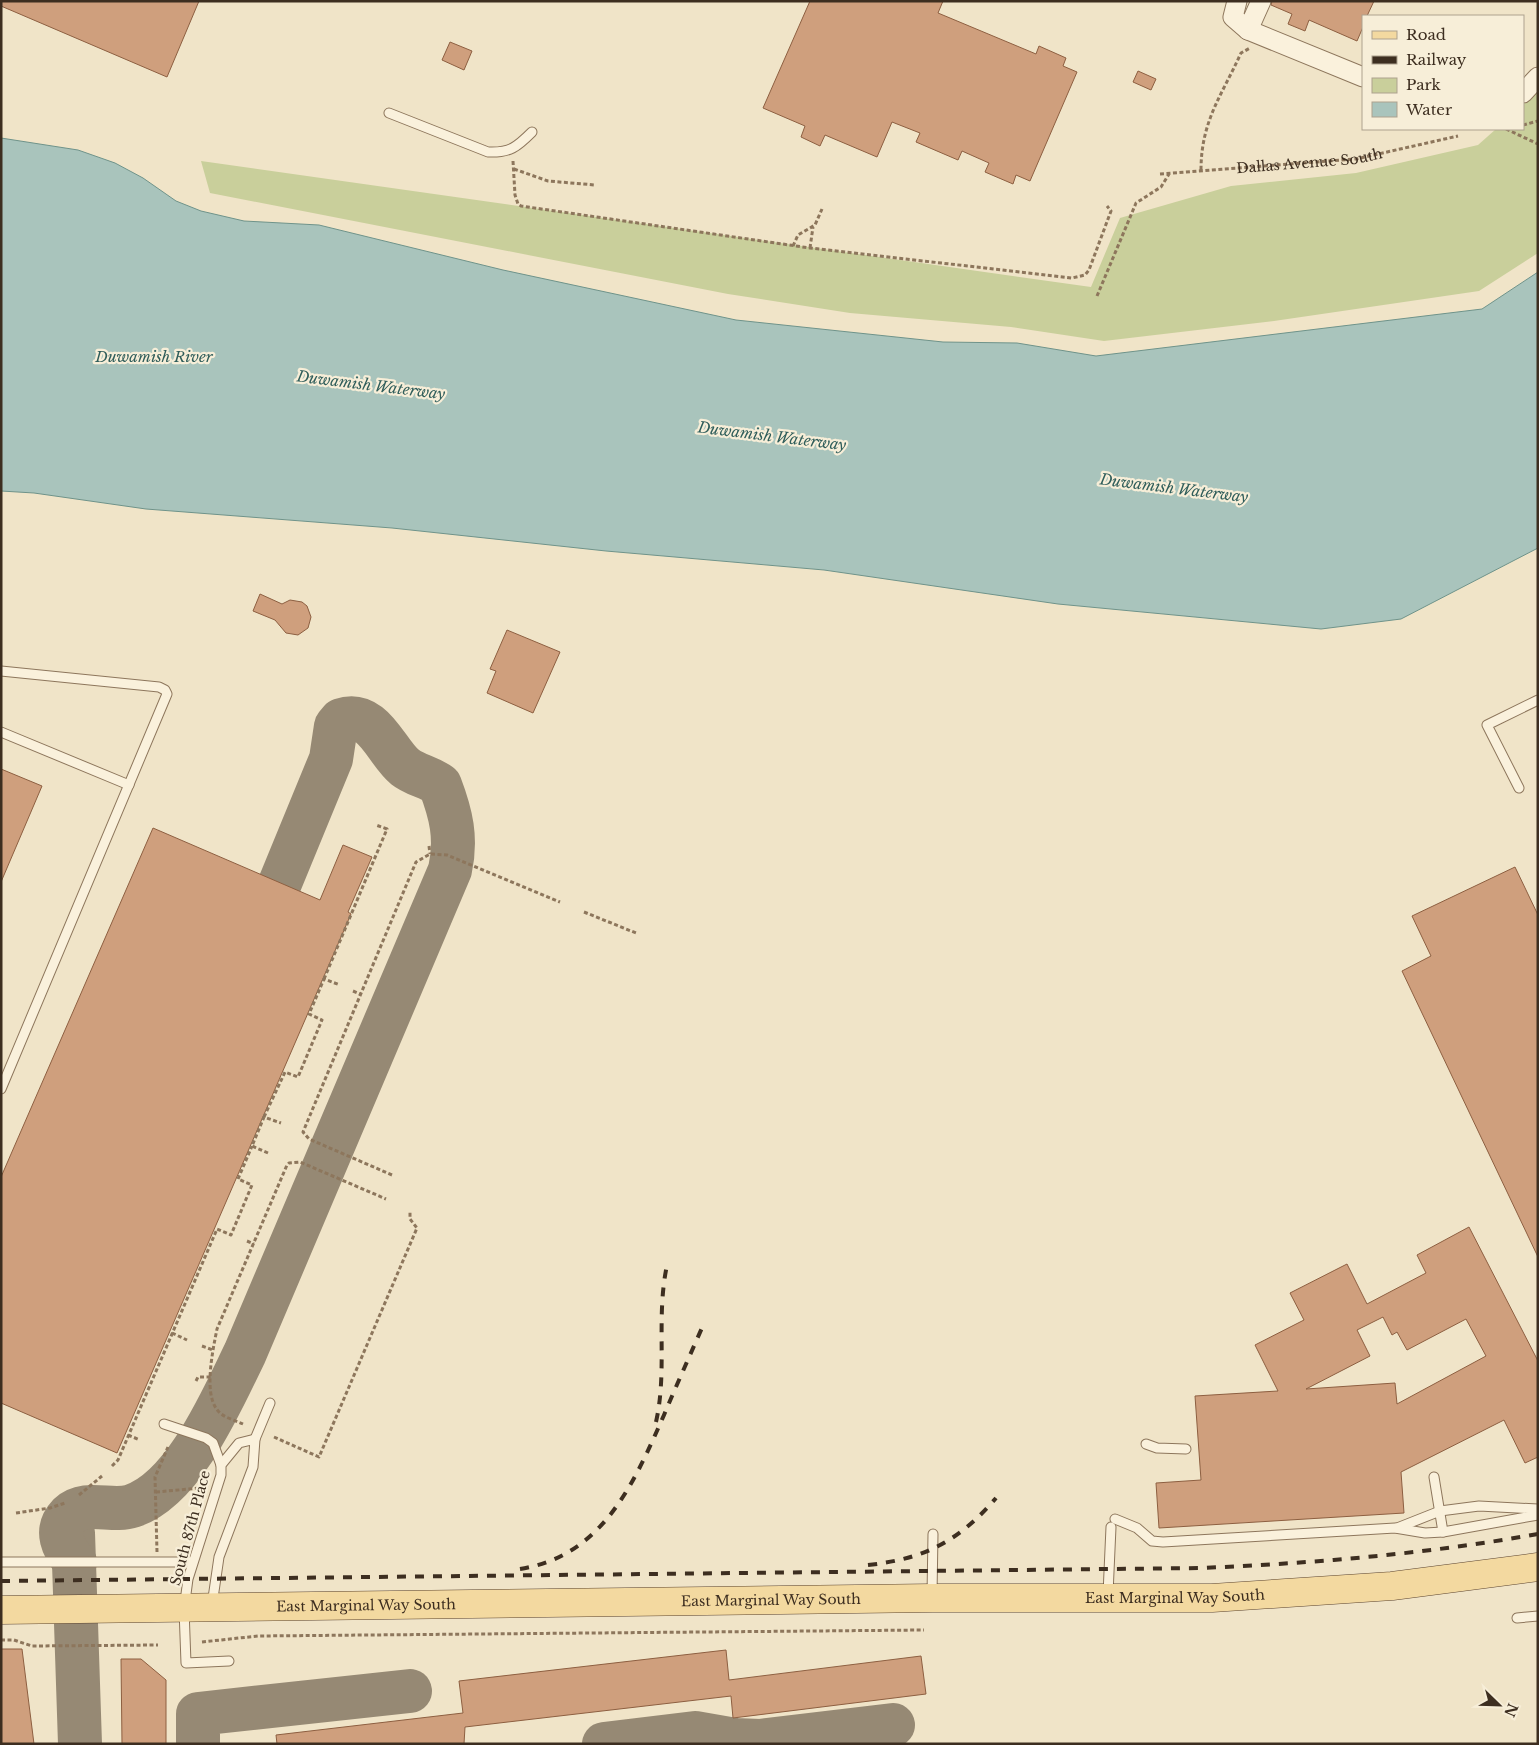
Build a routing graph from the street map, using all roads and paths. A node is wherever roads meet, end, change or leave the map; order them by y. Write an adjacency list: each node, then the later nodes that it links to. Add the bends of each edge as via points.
1 (1261, 1): 3 (street)
2 (1235, 4): 3 (street, via 1233,17)
3 (1250, 39): 5 (street); 16 (path, via 1208,121 1201,152)
4 (1538, 77): 6 (street)
5 (1362, 78)
6 (1524, 92)
7 (389, 112): 14 (lane, via 488,152 504,153)
8 (1538, 121): 9 (path)
9 (1524, 125)
10 (1508, 130): 13 (path)
11 (532, 132): 14 (lane)
12 (1458, 136): 16 (path, Dallas Avenue South, via 1356,159)
13 (1538, 144)
14 (513, 148): 15 (path)
15 (514, 168): 19 (path, via 548,181); 23 (path, via 515,195 521,206)
16 (1201, 170): 17 (path, Dallas Avenue South)
17 (1170, 173): 18 (path, Dallas Avenue South); 25 (path, via 1162,187 1136,203)
18 (1160, 174)
19 (595, 185)
20 (1108, 206): 24 (path, via 1111,211 1089,270 1085,275 1072,278)
21 (822, 209): 22 (path)
22 (813, 226): 23 (path, via 798,235); 24 (path)
23 (793, 246): 24 (path)
24 (810, 248)
25 (1097, 296)
26 (1, 671): 29 (lane, via 165,690 167,694)
27 (1538, 700): 30 (lane, via 1487,725)
28 (1, 732): 29 (lane)
29 (129, 785): 41 (lane)
30 (1519, 788)
31 (376, 825): 37 (path, via 387,830)
32 (428, 846): 33 (path)
33 (430, 854): 34 (path, via 453,857); 40 (path, via 413,867)
34 (560, 902)
35 (584, 912): 36 (path)
36 (636, 934)
37 (324, 979): 38 (path); 42 (path, via 309,1014 322,1020 298,1077 284,1072)
38 (340, 985)
39 (353, 991): 40 (path)
40 (360, 994): 46 (path, via 303,1132 309,1138)
41 (1, 1089)
42 (264, 1117): 43 (path); 44 (path)
43 (280, 1123)
44 (252, 1146): 45 (path); 51 (path, via 238,1179 252,1185 231,1235 217,1229)
45 (268, 1153)
46 (392, 1175)
47 (386, 1199): 50 (path, via 300,1162 289,1163)
48 (410, 1211): 61 (path, via 410,1219 417,1228 319,1457)
49 (247, 1241): 50 (path)
50 (254, 1244): 54 (path, via 217,1330)
51 (172, 1333): 52 (path); 60 (path)
52 (187, 1340)
53 (202, 1346): 54 (path)
54 (213, 1350): 55 (path)
55 (211, 1377): 56 (path, via 198,1377); 59 (path, via 215,1407 224,1416)
56 (196, 1381)
57 (270, 1403): 62 (lane)
58 (164, 1424): 67 (lane, via 213,1443)
59 (243, 1424)
60 (128, 1435): 63 (path); 68 (path)
61 (274, 1437)
62 (255, 1439): 67 (lane, South 87th Place, via 239,1443); 88 (lane, via 253,1467 219,1557)
63 (140, 1440)
64 (1146, 1444): 66 (lane)
65 (166, 1450): 72 (path, via 155,1478)
66 (1186, 1450)
67 (221, 1465): 84 (lane, South 87th Place, via 221,1475)
68 (112, 1466)
69 (102, 1476): 73 (path)
70 (1434, 1477): 76 (lane)
71 (204, 1489): 72 (path)
72 (156, 1492): 83 (path)
73 (79, 1495)
74 (64, 1503): 77 (path)
75 (1538, 1508): 76 (lane, via 1479,1506)
76 (1440, 1511): 79 (lane); 80 (lane)
77 (16, 1513)
78 (1538, 1515): 80 (lane)
79 (1395, 1528): 80 (lane, via 1425,1534); 87 (lane, via 1163,1542 1152,1541 1137,1528 1113,1523)
80 (1444, 1532)
81 (933, 1534): 86 (lane)
82 (1, 1562): 83 (lane)
83 (158, 1562): 84 (lane)
84 (192, 1562): 89 (lane, South 87th Place)
85 (1538, 1567): 87 (main road, East Marginal Way South, via 1392,1586 1212,1598)
86 (932, 1598): 87 (main road, East Marginal Way South); 88 (main road, East Marginal Way South)
87 (1108, 1598)
88 (212, 1608): 89 (main road, East Marginal Way South)
89 (184, 1609): 90 (main road, East Marginal Way South); 97 (lane, South 87th Place, via 186,1663)
90 (1, 1610)
91 (1538, 1616): 92 (lane)
92 (1517, 1618)
93 (924, 1630): 95 (path, via 287,1636)
94 (1, 1640): 96 (path, via 32,1646)
95 (202, 1642)
96 (158, 1644)
97 (229, 1661)

